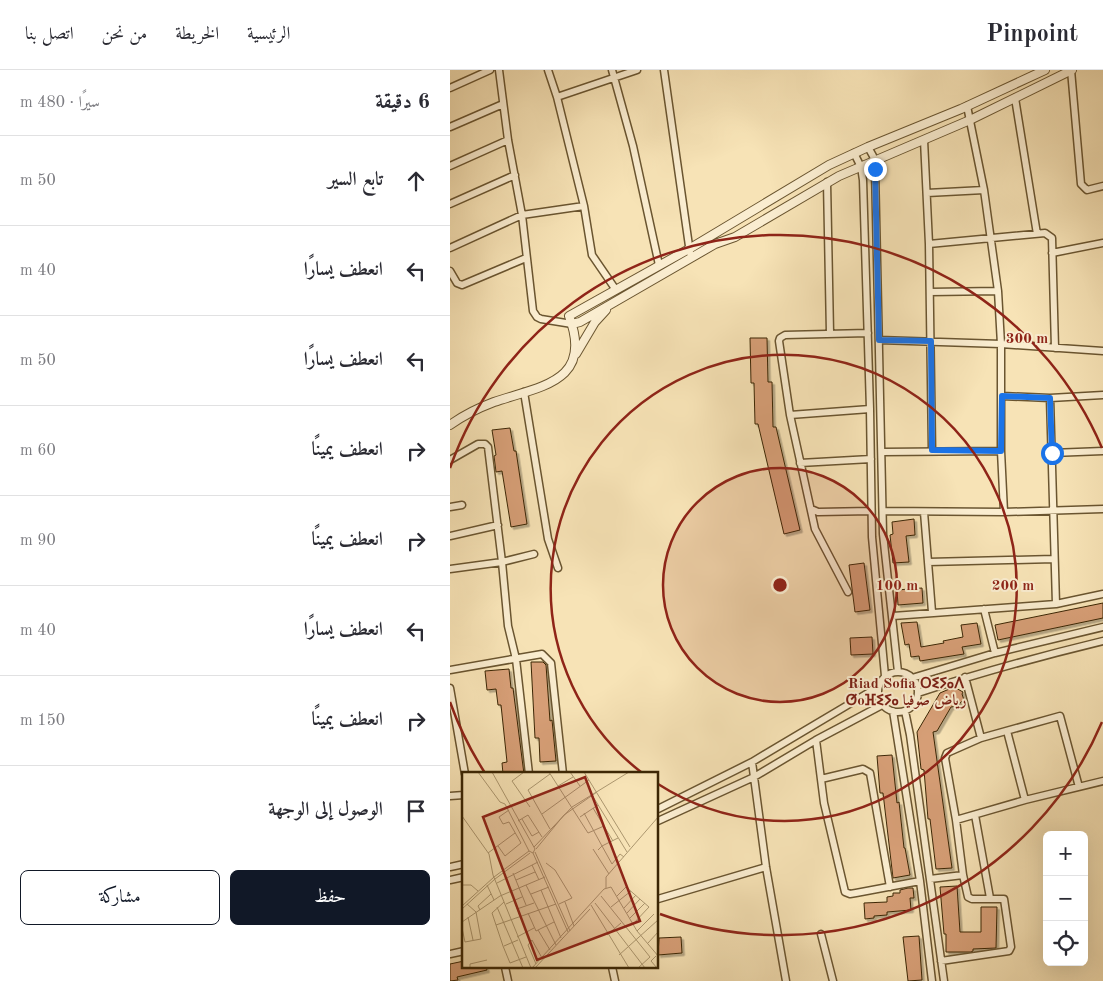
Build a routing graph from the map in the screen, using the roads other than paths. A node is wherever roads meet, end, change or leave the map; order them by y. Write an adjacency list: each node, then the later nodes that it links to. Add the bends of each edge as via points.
1 (490, 70): 10 (street)
2 (499, 70): 13 (street)
3 (548, 70): 11 (street)
4 (612, 70): 9 (street)
5 (637, 70): 9 (street)
6 (664, 70): 37 (street)
7 (1044, 70): 14 (street)
8 (1071, 70): 12 (street); 26 (street, via 1081,184 1087,190)
9 (615, 78): 11 (street); 41 (street)
10 (450, 88)
11 (557, 97): 30 (street)
12 (1014, 98): 15 (street); 32 (street)
13 (503, 104): 16 (street); 17 (street)
14 (967, 106): 15 (street); 19 (street)
15 (970, 120): 18 (street); 27 (street)
16 (450, 127)
17 (508, 140): 22 (street); 24 (street)
18 (924, 140): 21 (street); 28 (street)
19 (868, 147): 20 (street); 21 (street)
20 (854, 153): 23 (street); 37 (street, via 806,177)
21 (874, 161): 23 (street); 52 (street)
22 (450, 166)
23 (861, 167): 25 (street); 51 (street)
24 (515, 175): 29 (street); 31 (street)
25 (827, 182): 40 (street, via 735,237); 50 (street)
26 (1103, 186)
27 (984, 190): 28 (street); 33 (street)
28 (927, 193): 35 (street)
29 (450, 204)
30 (584, 206): 31 (street); 43 (street, via 592,254)
31 (522, 215): 36 (street); 39 (street)
32 (1037, 234): 33 (street); 38 (street, via 1045,233 1052,238)
33 (990, 239): 35 (street); 44 (street)
34 (1103, 243): 38 (street)
35 (929, 244): 45 (street)
36 (450, 248)
37 (689, 249): 40 (street); 41 (street)
38 (1052, 253): 55 (street)
39 (526, 258): 42 (street, via 462,285); 48 (street, via 533,311 540,319)
40 (690, 259): 46 (street)
41 (660, 265): 43 (street)
42 (450, 271)
43 (616, 290): 47 (street)
44 (998, 290): 45 (street); 54 (street)
45 (930, 292): 53 (street)
46 (609, 306): 49 (street); 57 (street, via 595,322)
47 (569, 316): 48 (street); 49 (street)
48 (554, 321): 49 (street)
49 (572, 324): 57 (street, via 576,346)
50 (830, 333): 51 (street); 63 (street, via 780,338)
51 (868, 333): 62 (street)
52 (879, 340): 53 (street); 68 (street)
53 (931, 341): 54 (street); 65 (street)
54 (1001, 344): 55 (street); 60 (street)
55 (1055, 348): 56 (street)
56 (1103, 351)
57 (574, 358): 58 (street, via 561,376)
58 (524, 392): 64 (street, via 474,410); 88 (street, via 548,539)
59 (1103, 395): 61 (street)
60 (1002, 396): 61 (street); 66 (street)
61 (1050, 398): 69 (street)
62 (870, 409): 63 (street); 70 (street)
63 (790, 414): 72 (street)
64 (450, 425)
65 (932, 450): 66 (street); 68 (street)
66 (1001, 451): 81 (street)
67 (1103, 451): 69 (street)
68 (882, 452): 78 (street)
69 (1052, 453): 77 (street)
70 (871, 458): 72 (street); 79 (street)
71 (450, 460): 82 (street, via 478,444 486,444)
72 (800, 463): 75 (street)
73 (462, 505): 74 (street)
74 (450, 507)
75 (811, 509): 79 (street, via 818,512); 90 (street, via 815,529)
76 (1103, 509): 77 (street)
77 (1053, 510): 81 (street); 85 (street)
78 (883, 511): 80 (street); 95 (street, via 886,569)
79 (872, 512): 102 (street)
80 (924, 512): 81 (street); 87 (street)
81 (1004, 512)
82 (498, 525): 83 (street); 86 (street)
83 (450, 536)
84 (534, 554): 86 (street)
85 (1054, 559): 87 (street); 92 (street)
86 (502, 562): 89 (street); 99 (street, via 508,626)
87 (928, 562): 94 (street)
88 (558, 568)
89 (450, 569)
90 (848, 592)
91 (1103, 594): 92 (street)
92 (1056, 604): 93 (street)
93 (984, 609): 94 (street); 98 (street)
94 (932, 612): 95 (street)
95 (893, 616): 101 (street)
96 (1103, 627): 98 (street)
97 (1103, 641): 103 (street)
98 (995, 653): 104 (street)
99 (516, 659): 100 (street); 116 (street); 117 (street, via 542,654 551,663)
100 (450, 670)
101 (898, 672): 102 (street); 104 (street)
102 (885, 676): 105 (street)
103 (965, 677): 107 (street); 112 (street)
104 (912, 678): 107 (street)
105 (878, 687): 108 (street); 114 (street)
106 (450, 688): 115 (street)
107 (918, 693): 109 (street, via 911,707)
108 (882, 704): 110 (street); 113 (street)
109 (905, 710): 110 (street); 129 (street)
110 (893, 711): 130 (street)
111 (1007, 731): 112 (street); 121 (street, via 1060,716); 122 (street)
112 (981, 738): 125 (street, via 949,750 946,755)
113 (816, 740): 118 (street); 119 (street)
114 (752, 762): 118 (street); 123 (street)
115 (465, 772)
116 (529, 772)
117 (561, 772)
118 (754, 776): 126 (street); 127 (street)
119 (821, 779): 131 (street, via 845,892 850,894); 131 (street, via 863,770 870,773)
120 (1103, 781): 121 (street)
121 (1079, 787): 122 (street)
122 (1025, 800): 124 (street)
123 (659, 808)
124 (975, 815): 125 (street); 132 (street)
125 (956, 820): 128 (street)
126 (659, 821)
127 (766, 868): 133 (street); 140 (street)
128 (963, 875): 129 (street); 132 (street, via 968,897)
129 (930, 879): 135 (street)
130 (920, 881): 131 (street); 142 (street)
131 (890, 887)
132 (990, 898): 135 (street, via 1005,900 1010,950)
133 (659, 899)
134 (821, 934): 141 (street)
135 (941, 961): 143 (street)
136 (504, 968): 138 (street)
137 (612, 968): 139 (street)
138 (508, 981)
139 (615, 981)
140 (786, 981)
141 (833, 981)
142 (932, 981)
143 (944, 981)

